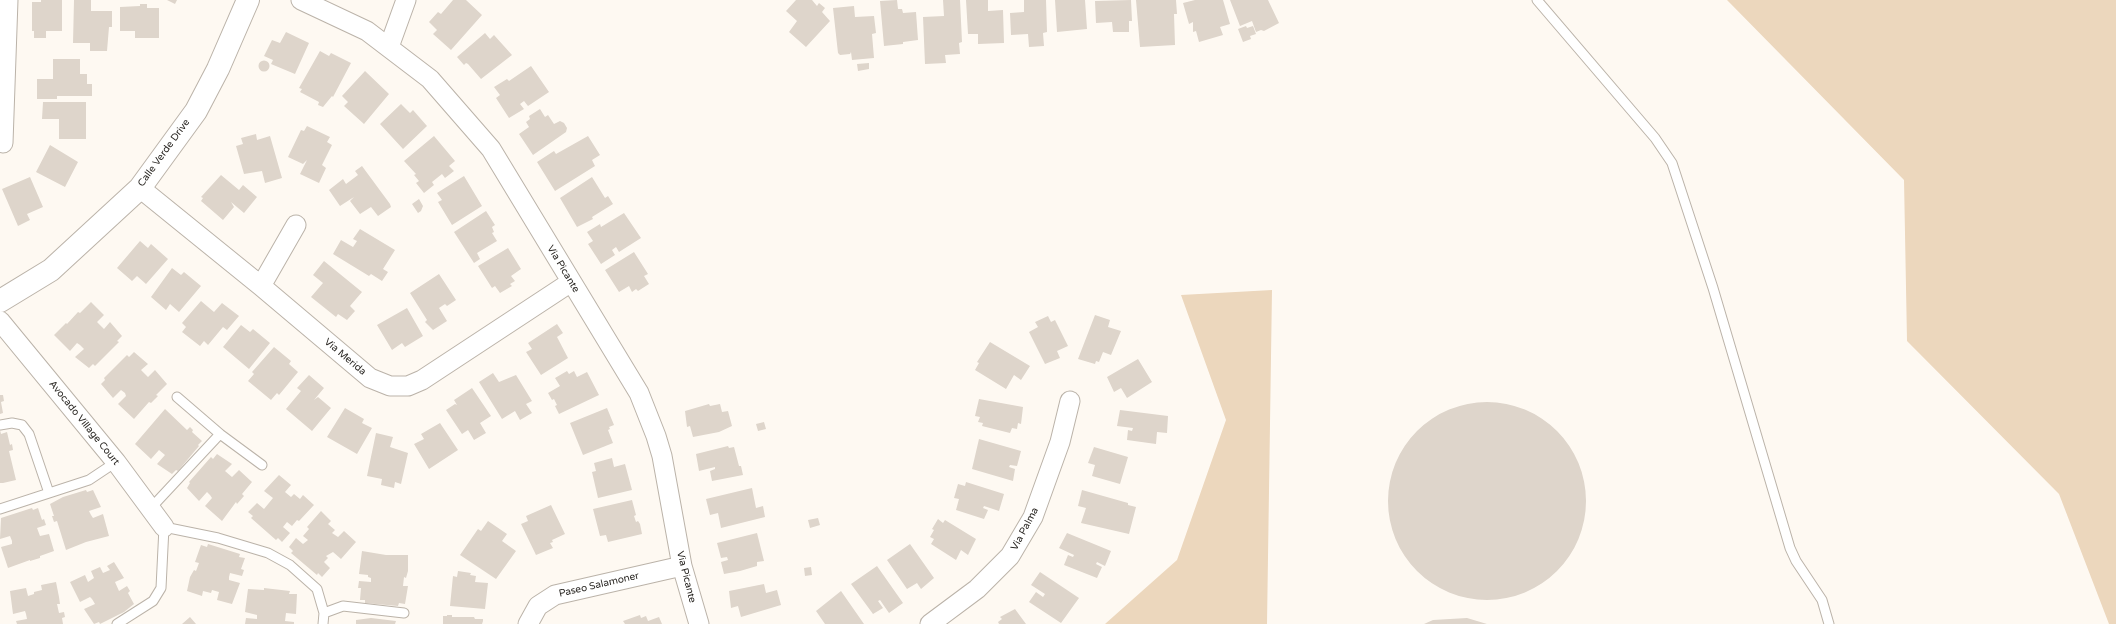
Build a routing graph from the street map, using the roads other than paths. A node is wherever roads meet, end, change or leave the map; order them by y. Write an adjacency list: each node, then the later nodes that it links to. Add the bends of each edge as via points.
1 (8, 0): 7 (street)
2 (248, 0): 8 (main road, Calle Verde Drive, via 218,69 196,111)
3 (301, 0): 6 (street, Via Picante, via 367,31)
4 (406, 0): 6 (street)
5 (1537, 0): 32 (lane, via 1655,138 1672,163 1713,288 1790,548 1822,600)
6 (388, 47): 10 (street, Via Picante, via 430,78 491,149)
7 (3, 143)
8 (140, 188): 11 (street, Via Merida); 12 (main road, Calle Verde Drive, via 51,270)
9 (296, 225): 11 (street)
10 (571, 282): 11 (street, Via Merida, via 422,380 401,386 380,383 370,378); 24 (street, Via Picante, via 627,372 648,415 662,456)
11 (261, 286)
12 (0, 301)
13 (0, 321): 18 (street, Avocado Village Court)
14 (177, 397): 17 (lane)
15 (1070, 401): 31 (street, Via Palma, via 1060,442 1033,517 1010,556 977,589)
16 (0, 425): 20 (lane, via 22,425 29,434)
17 (220, 434): 19 (lane); 22 (lane)
18 (116, 462): 20 (lane, via 89,480); 22 (street, Avocado Village Court)
19 (262, 466)
20 (49, 493): 21 (lane)
21 (0, 509)
22 (150, 509): 23 (street, Avocado Village Court)
23 (164, 527): 25 (lane, via 218,538 268,553 290,565 317,589); 27 (lane, via 161,588 153,601)
24 (682, 566): 29 (street, Paseo Salamoner, via 554,595 538,606); 30 (street, Via Picante)
25 (324, 612): 26 (lane, via 343,606); 28 (lane)
26 (404, 613)
27 (117, 624)
28 (323, 624)
29 (528, 624)
30 (699, 624)
31 (930, 624)
32 (1828, 624)

